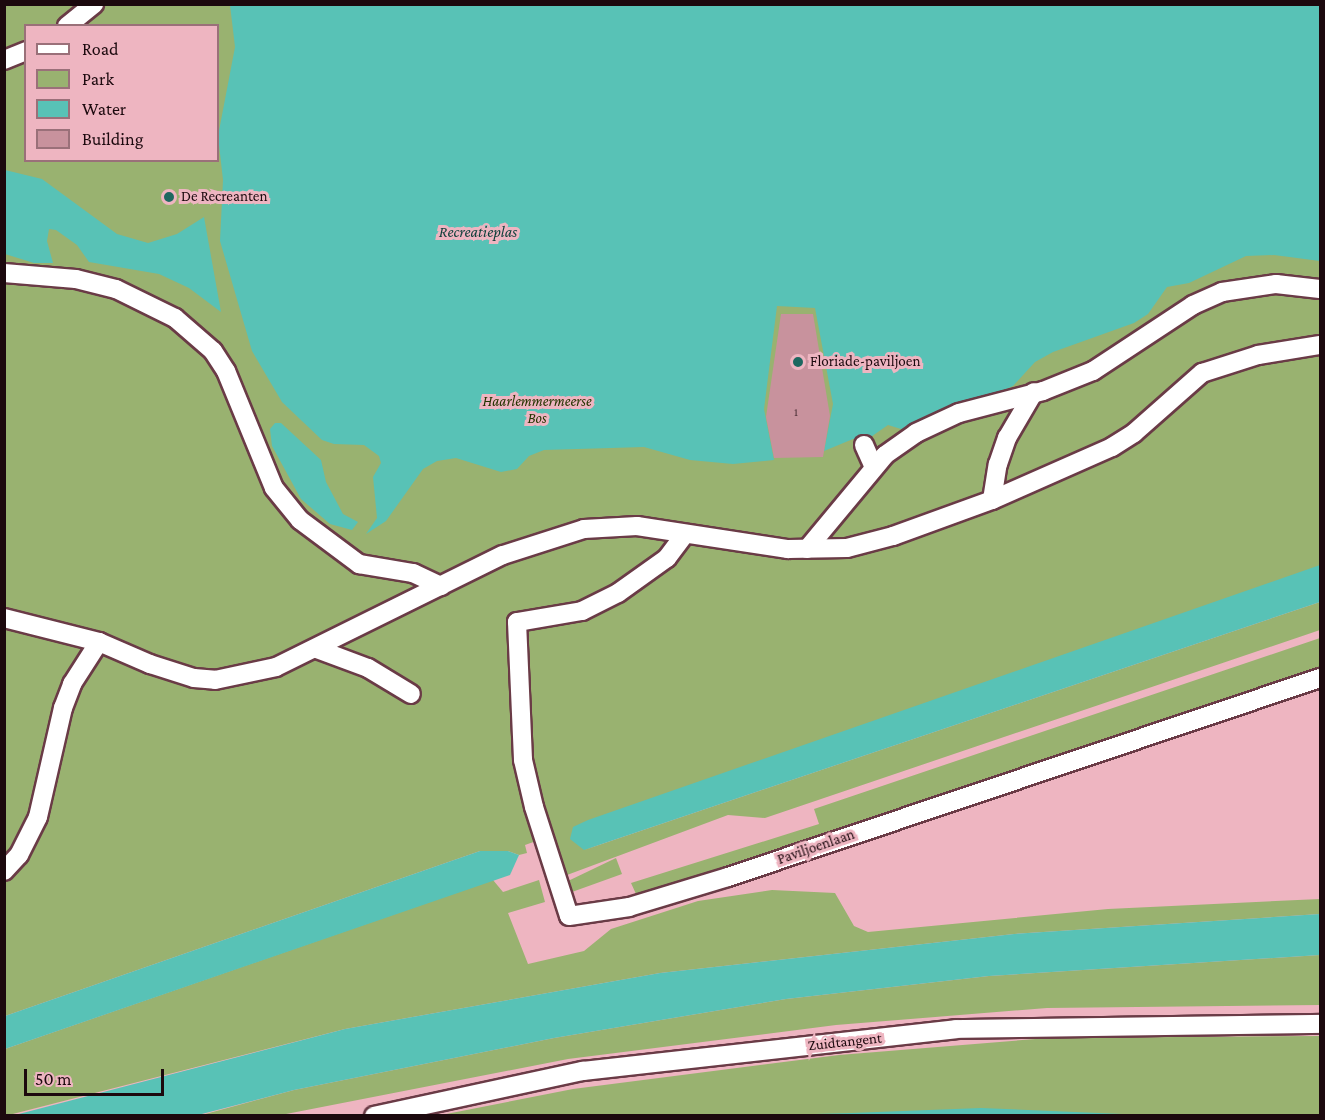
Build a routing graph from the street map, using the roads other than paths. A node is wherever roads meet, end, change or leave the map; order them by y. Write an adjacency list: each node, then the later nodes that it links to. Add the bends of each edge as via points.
1 (94, 4): 2 (street)
2 (69, 24)
3 (24, 52): 4 (street)
4 (4, 60)
5 (4, 273): 14 (street, via 76,279 116,290 175,318 213,351 226,371 274,488 300,520 359,564 413,573)
6 (1320, 288): 8 (street, via 1276,284 1222,292 1193,305 1122,356)
7 (1320, 345): 11 (street, via 1258,355 1202,373 1119,443)
8 (1034, 392): 10 (street, via 959,413 916,433); 11 (street, via 1007,438)
9 (864, 445): 10 (street)
10 (874, 467): 13 (street, via 840,514)
11 (992, 500): 13 (street, via 872,542 847,548)
12 (685, 534): 13 (street); 14 (street, via 637,526 584,529 520,548); 18 (street, Paviljoenlaan, via 667,558 618,593 582,611 517,622 524,760 534,807 569,916 629,907 728,878)
13 (807, 549)
14 (441, 586): 17 (street)
15 (4, 618): 16 (street)
16 (99, 642): 17 (street, via 177,673 215,680 276,667); 20 (street, via 72,684 63,708 38,817 19,855)
17 (316, 649): 19 (street, via 368,668)
18 (1320, 678)
19 (411, 694)
20 (4, 871)
21 (1320, 1024): 22 (street, Zuidtangent, via 956,1029 583,1071)
22 (374, 1116)

